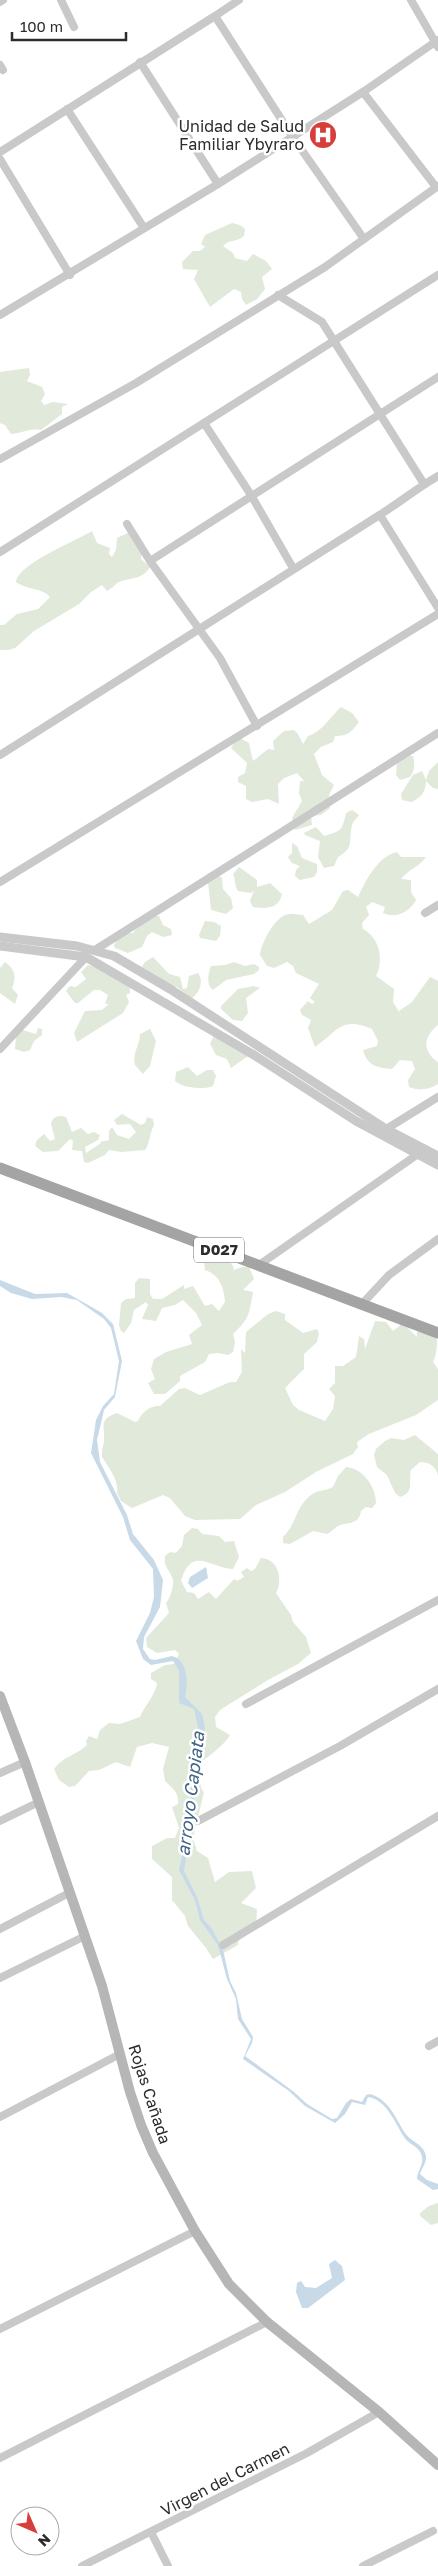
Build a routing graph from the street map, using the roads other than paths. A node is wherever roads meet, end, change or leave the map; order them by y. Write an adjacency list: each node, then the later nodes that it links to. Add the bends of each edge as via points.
1 (3, 0): 5 (street)
2 (61, 0): 7 (street)
3 (239, 0): 6 (street)
4 (412, 0): 8 (street)
5 (0, 2)
6 (215, 16): 9 (street); 12 (street)
7 (74, 28)
8 (437, 43): 10 (street)
9 (140, 62): 11 (street); 15 (street)
10 (363, 92): 12 (street); 16 (street)
11 (67, 109): 13 (street); 17 (street)
12 (292, 136): 15 (street); 18 (street)
13 (0, 152)
14 (0, 159): 19 (street)
15 (218, 184): 17 (street)
16 (437, 186): 18 (street)
17 (144, 228): 19 (street)
18 (364, 239): 21 (street)
19 (70, 275): 22 (street)
20 (438, 275): 23 (street)
21 (278, 295): 23 (street, via 322,322); 27 (street, via 136,383)
22 (0, 315)
23 (336, 341): 25 (street); 26 (street)
24 (438, 377): 25 (street)
25 (379, 412): 29 (street); 30 (street)
26 (204, 422): 30 (street); 33 (street)
27 (0, 459)
28 (438, 476): 29 (street)
29 (424, 484): 31 (street)
30 (251, 495): 34 (street); 35 (street)
31 (380, 515): 35 (street); 36 (street)
32 (127, 524): 34 (street)
33 (0, 552)
34 (150, 561): 38 (street)
35 (293, 568): 38 (street)
36 (438, 608)
37 (438, 614): 39 (street)
38 (200, 630): 39 (street, via 220,658); 41 (street)
39 (257, 726): 42 (street)
40 (438, 733): 47 (street)
41 (0, 755)
42 (0, 882)
43 (438, 905): 44 (street)
44 (425, 913)
45 (0, 937): 47 (street)
46 (0, 946): 48 (street)
47 (95, 950): 51 (street, via 114,956 170,989)
48 (86, 957): 49 (street); 51 (street, via 232,1041 356,1121)
49 (0, 1049)
50 (438, 1097): 51 (street)
51 (383, 1131): 52 (street); 53 (street)
52 (418, 1154): 54 (street); 57 (street)
53 (438, 1156)
54 (438, 1165)
55 (0, 1168): 57 (main road, D027)
56 (438, 1239): 58 (street, via 389,1275)
57 (259, 1265): 58 (main road, D027)
58 (362, 1304): 59 (main road, D027)
59 (438, 1333)
60 (438, 1600): 63 (street)
61 (438, 1689): 69 (street, via 340,1746)
62 (1, 1700): 64 (main road, Rojas Cañada)
63 (246, 1704)
64 (25, 1762): 65 (street); 66 (main road, Rojas Cañada)
65 (0, 1773)
66 (39, 1802): 68 (street); 70 (main road, Rojas Cañada)
67 (438, 1816): 73 (street)
68 (0, 1821)
69 (198, 1821)
70 (69, 1893): 71 (street); 72 (main road, Rojas Cañada)
71 (0, 1929)
72 (85, 1936): 74 (street); 77 (main road, Rojas Cañada)
73 (223, 1945)
74 (0, 1978)
75 (438, 2041): 76 (street)
76 (429, 2046)
77 (120, 2054): 78 (street); 79 (main road, Rojas Cañada, via 130,2092 153,2153)
78 (0, 2117)
79 (194, 2231): 80 (main road, Rojas Cañada, via 229,2284); 81 (street)
80 (267, 2322): 82 (main road, Rojas Cañada); 83 (street)
81 (0, 2329)
82 (379, 2412): 84 (main road, Rojas Cañada); 86 (street, Virgen del Carmen, via 307,2453)
83 (0, 2458)
84 (438, 2465)
85 (433, 2531): 89 (street)
86 (151, 2532): 87 (street, Virgen del Carmen); 88 (street)
87 (82, 2566)
88 (168, 2566)
89 (363, 2566)

